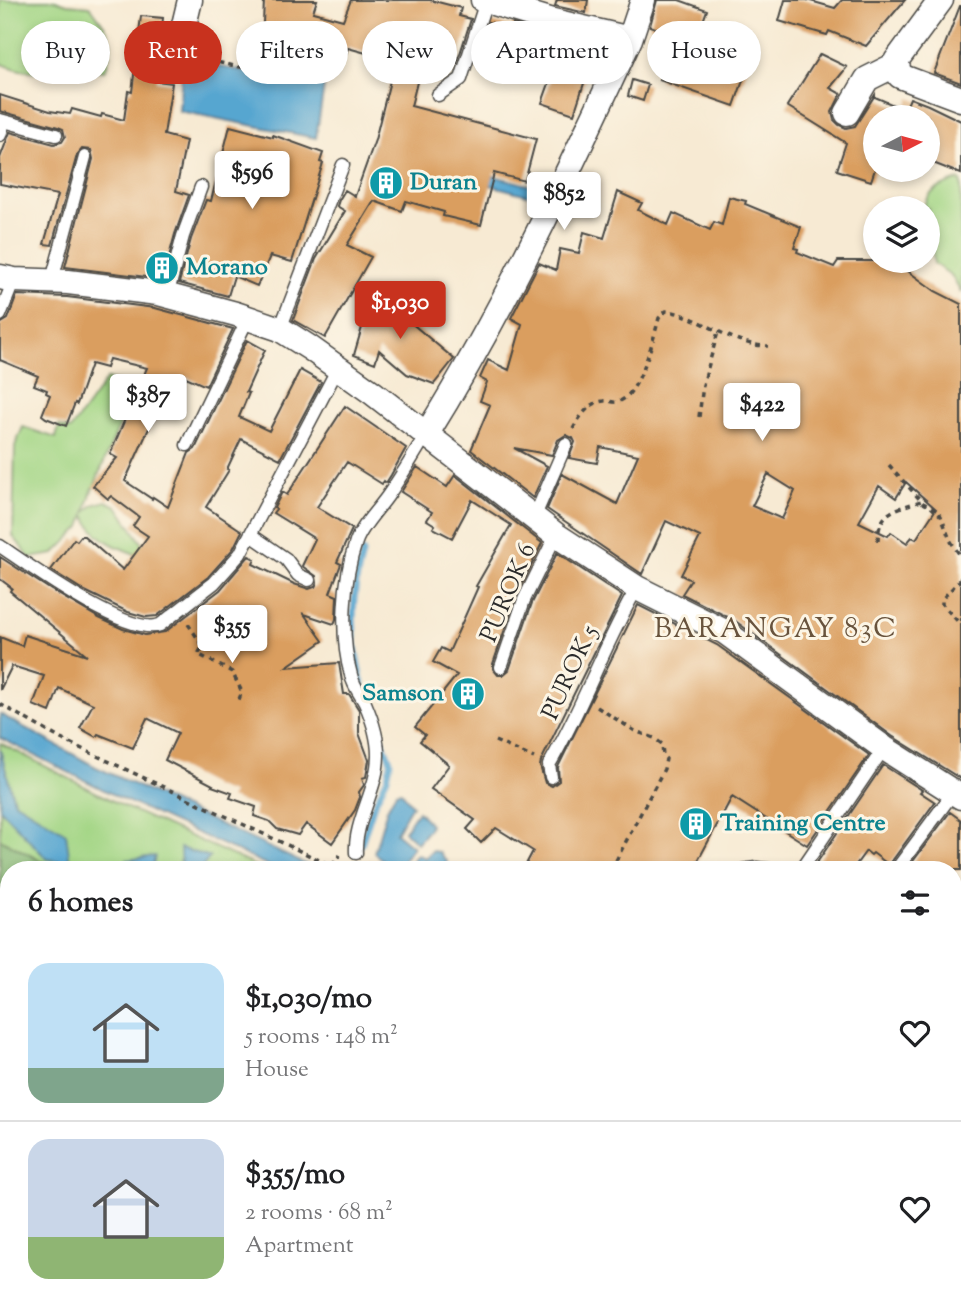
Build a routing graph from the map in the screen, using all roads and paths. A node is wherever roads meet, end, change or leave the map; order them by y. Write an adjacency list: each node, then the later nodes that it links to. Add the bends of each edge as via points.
1 (190, 0): 5 (street)
2 (485, 0): 6 (street); 10 (lane, via 461,79)
3 (643, 0): 7 (street)
4 (941, 0): 8 (street)
5 (185, 21)
6 (553, 21)
7 (633, 30)
8 (895, 65): 11 (street, via 900,76); 12 (street, via 867,79)
9 (609, 84): 29 (street, via 522,266 471,363)
10 (438, 95)
11 (961, 99)
12 (847, 113)
13 (2, 120): 14 (lane); 15 (lane)
14 (0, 135)
15 (56, 135)
16 (85, 157): 20 (lane)
17 (343, 164): 24 (lane)
18 (201, 187): 21 (lane)
19 (7, 279): 20 (street); 22 (lane)
20 (52, 280): 21 (street)
21 (167, 296): 23 (street)
22 (0, 315)
23 (247, 318): 24 (street); 31 (lane)
24 (280, 329): 27 (street)
25 (718, 332): 26 (path); 28 (path, via 702,385); 30 (path, via 676,313 662,314 633,390 623,401 603,401 587,409)
26 (768, 346)
27 (338, 368): 29 (street); 35 (lane)
28 (699, 417)
29 (426, 435): 34 (street); 53 (lane, via 355,543 347,588 349,668 375,732 378,755 374,787 355,841)
30 (566, 444): 34 (lane, PUROK 6)
31 (187, 445)
32 (889, 465): 33 (path)
33 (921, 501): 37 (path, via 882,518); 39 (path, via 941,516)
34 (534, 518): 36 (street)
35 (251, 535): 41 (lane); 43 (lane, via 222,576)
36 (556, 535): 42 (street); 45 (lane, PUROK 6, via 524,600)
37 (878, 541)
38 (0, 547): 43 (lane, via 65,590 128,623 154,628)
39 (961, 557)
40 (961, 579): 44 (path, via 942,604)
41 (309, 580)
42 (638, 588): 46 (lane, PUROK 5); 50 (street, via 725,632)
43 (179, 611): 48 (path, via 202,646 198,654 232,671 242,692)
44 (961, 625)
45 (500, 667)
46 (584, 698): 51 (lane, PUROK 5); 56 (path, via 654,738 662,744 666,759)
47 (0, 704): 54 (path, via 61,739)
48 (237, 704)
49 (495, 741): 51 (path)
50 (884, 748): 52 (street); 57 (lane)
51 (550, 771)
52 (957, 795): 58 (lane)
53 (356, 853): 55 (path, via 341,853)
54 (321, 861)
55 (335, 861)
56 (616, 861)
57 (807, 861)
58 (903, 861)

